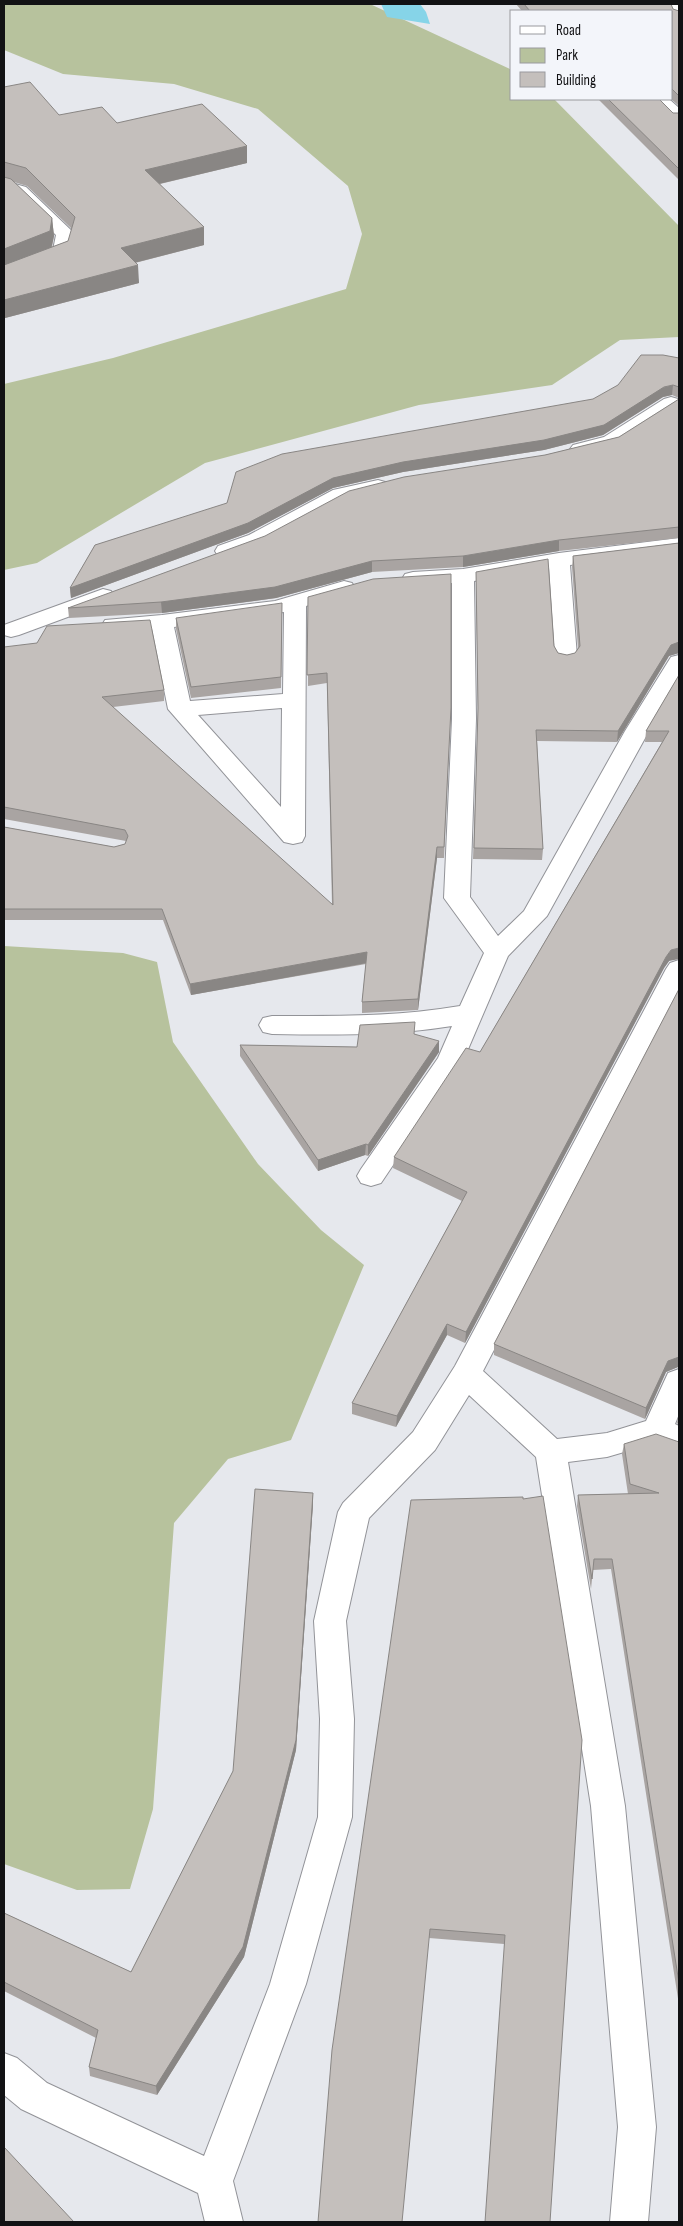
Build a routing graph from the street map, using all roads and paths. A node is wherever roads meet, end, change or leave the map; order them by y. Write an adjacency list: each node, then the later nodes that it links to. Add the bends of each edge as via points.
1 (668, 4): 2 (street)
2 (679, 14)
3 (660, 100): 4 (street)
4 (679, 117)
5 (4, 186): 6 (street, via 20,192 66,234 62,253)
6 (4, 275)
7 (670, 403): 8 (street, via 611,442)
8 (563, 454)
9 (394, 482): 11 (street, via 341,495 257,540)
10 (679, 545): 12 (street)
11 (211, 556)
12 (559, 560): 13 (street); 20 (street)
13 (463, 576): 14 (street); 24 (street, via 464,719 457,898)
14 (390, 580)
15 (362, 583): 17 (street)
16 (120, 590): 19 (street)
17 (294, 602): 18 (street); 22 (street)
18 (162, 622): 19 (street); 23 (street)
19 (7, 630)
20 (566, 657)
21 (679, 662): 24 (street, via 534,916)
22 (294, 700): 23 (street); 23 (street, via 293,836)
23 (180, 709)
24 (497, 952): 26 (street)
25 (679, 970): 29 (street)
26 (470, 1014): 27 (street, via 416,1024); 28 (street, via 450,1061)
27 (272, 1026)
28 (371, 1176)
29 (466, 1374): 32 (street); 34 (street, via 424,1441 354,1512 330,1621 338,1719 335,1817 288,1984)
30 (679, 1381): 31 (street)
31 (668, 1435): 32 (street)
32 (551, 1452): 36 (street, via 608,1806 638,2127)
33 (4, 2071): 34 (street, via 34,2096)
34 (214, 2181): 35 (street)
35 (224, 2222)
36 (629, 2222)

